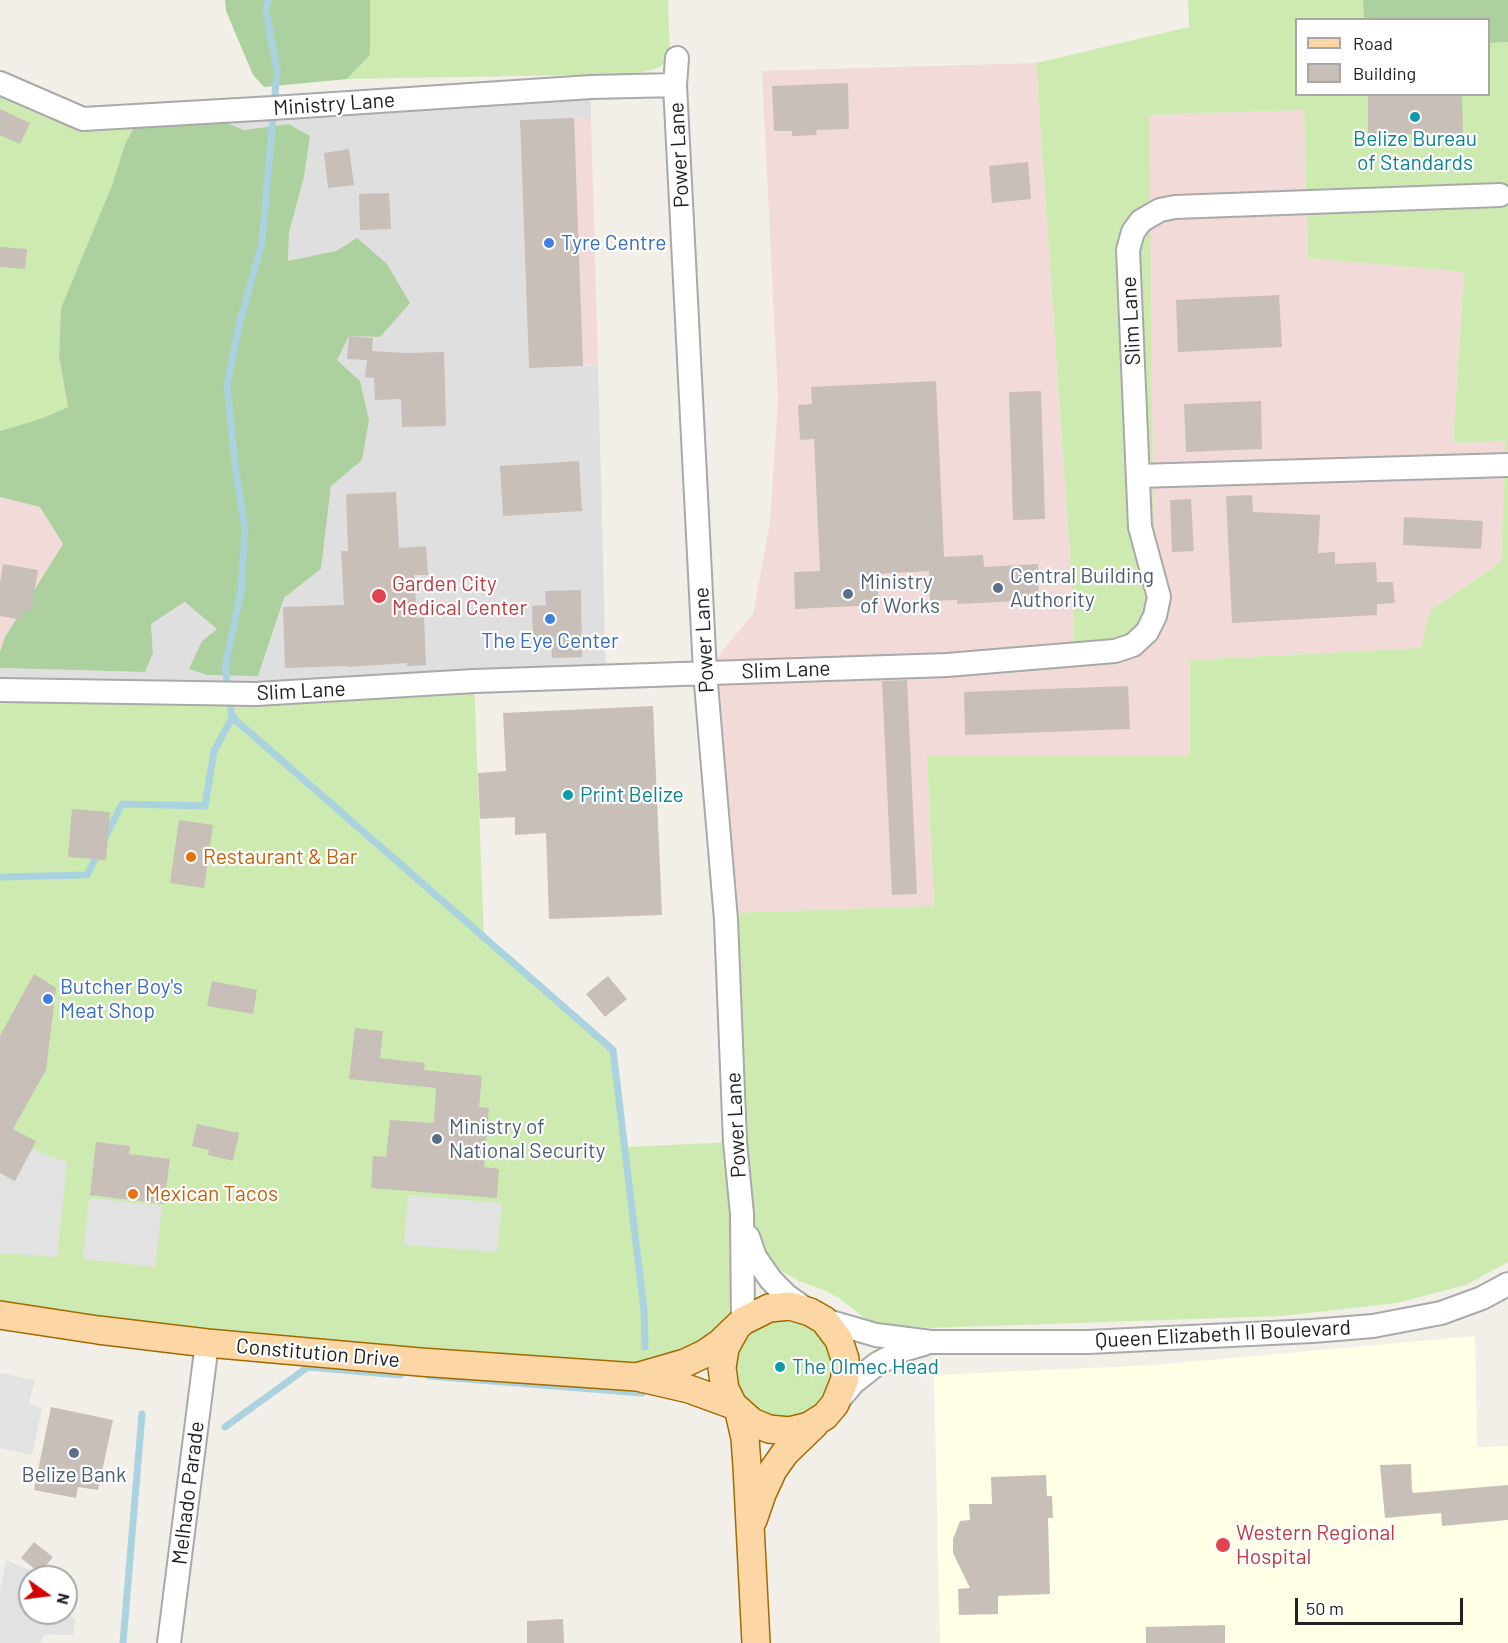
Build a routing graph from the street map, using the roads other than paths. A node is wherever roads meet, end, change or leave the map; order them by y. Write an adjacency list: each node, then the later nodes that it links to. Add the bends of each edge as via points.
1 (677, 58): 3 (street, Power Lane)
2 (0, 83): 3 (street, Ministry Lane, via 83,118)
3 (675, 85): 7 (street, Power Lane)
4 (1500, 195): 6 (street, Slim Lane, via 1175,207 1141,221 1128,250)
5 (1508, 465): 6 (street)
6 (1138, 476): 7 (street, Slim Lane, via 1140,527 1159,597 1147,632 1133,645 1114,651 947,665)
7 (705, 672): 8 (street, Slim Lane, via 244,694); 9 (street, Power Lane, via 726,920)
8 (0, 690)
9 (742, 1222): 12 (street, Power Lane, via 755,1257 771,1280); 13 (street, Power Lane)
10 (1508, 1284): 14 (street, Queen Elizabeth II Boulevard, via 1441,1313 1372,1326 1089,1342)
11 (0, 1315): 15 (main road, Constitution Drive)
12 (817, 1316): 13 (main road, via 790,1306 769,1308); 14 (street, Queen Elizabeth II Boulevard, via 876,1335); 18 (main road, via 839,1340 845,1359 845,1379)
13 (739, 1326): 16 (main road, Constitution Drive, via 704,1354); 17 (main road, via 725,1348 722,1368 725,1389)
14 (931, 1342): 18 (street, Queen Elizabeth II Boulevard, via 903,1350 877,1364 854,1382)
15 (207, 1343): 16 (main road, Constitution Drive); 20 (street, Melhado Parade)
16 (637, 1377): 17 (main road, Constitution Drive, via 707,1394)
17 (736, 1408): 18 (main road, via 752,1422 789,1431 809,1426); 19 (main road, via 745,1438)
18 (830, 1410): 19 (main road, via 785,1453 773,1470)
19 (749, 1529): 21 (main road)
20 (169, 1643)
21 (756, 1643)

